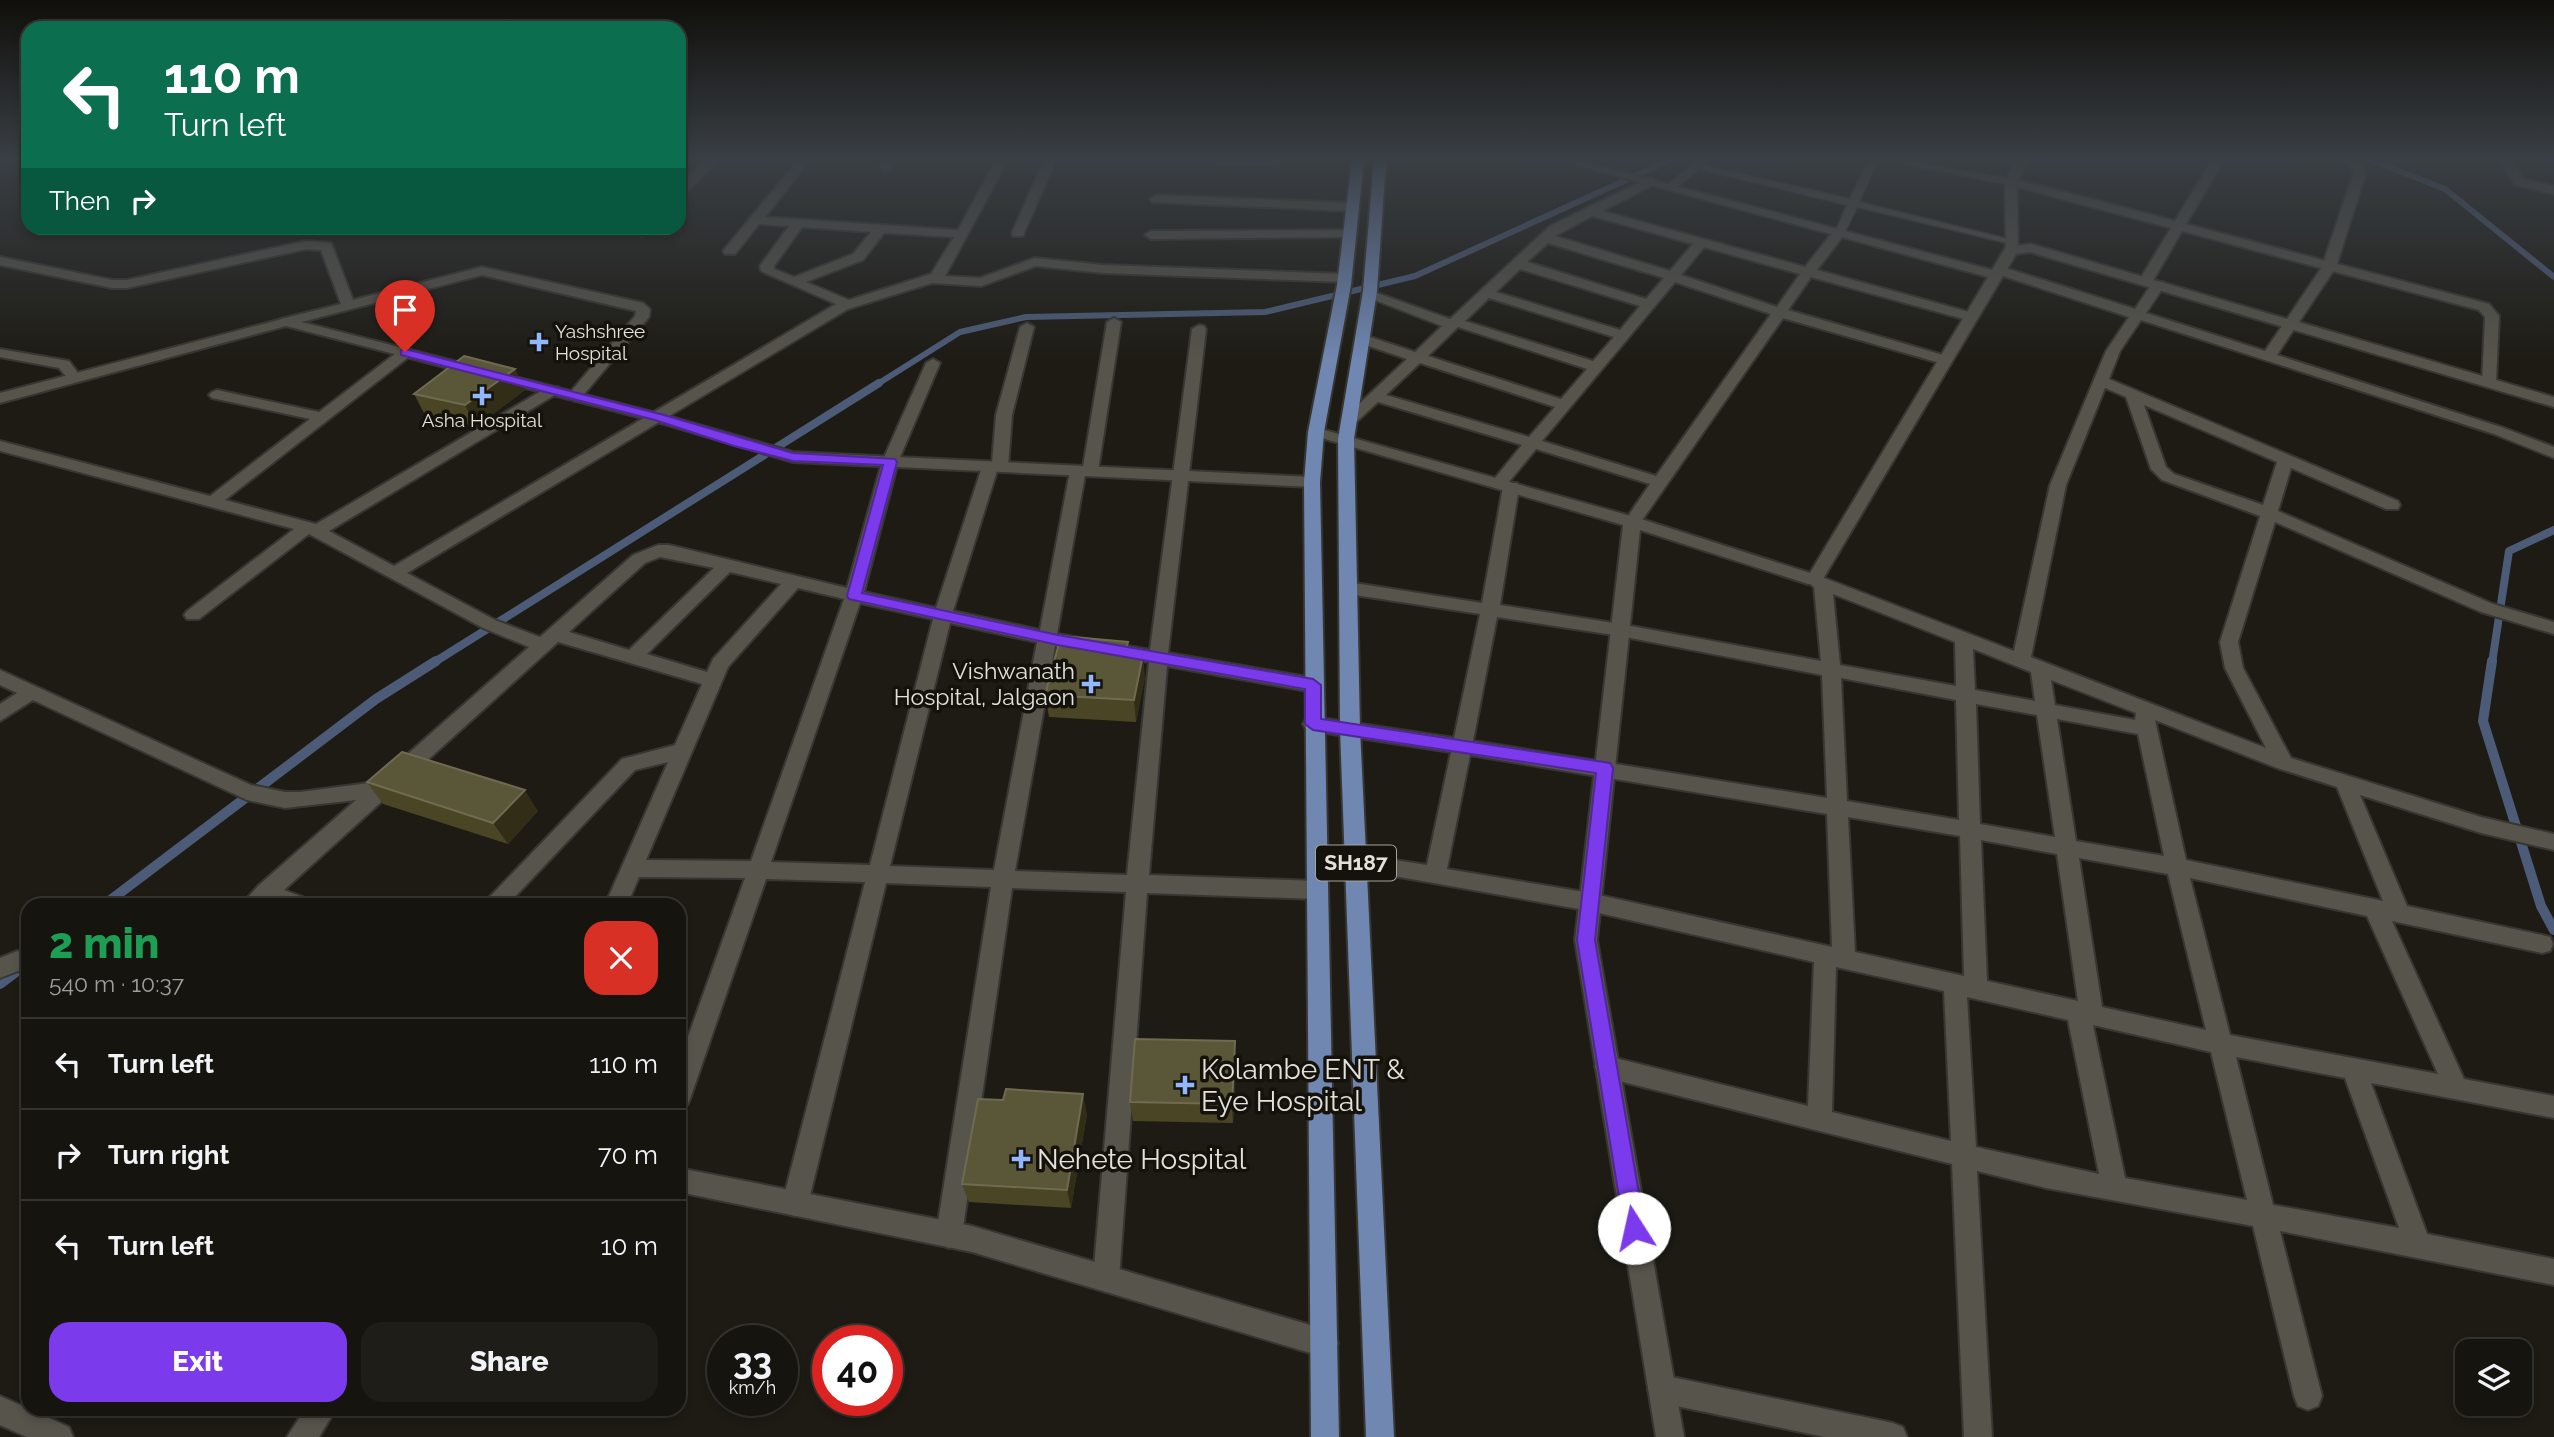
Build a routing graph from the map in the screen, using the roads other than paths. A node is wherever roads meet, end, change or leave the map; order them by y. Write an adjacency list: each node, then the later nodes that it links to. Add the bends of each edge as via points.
1 (749, 227): 25 (street)
2 (795, 227): 33 (street, via 766,269)
3 (865, 227): 16 (street)
4 (966, 227): 19 (street)
5 (1021, 227): 18 (street)
6 (1351, 227): 20 (main road, SH187)
7 (1375, 227): 36 (main road, SH187)
8 (1559, 227): 22 (street)
9 (1647, 227): 23 (street)
10 (1822, 227): 17 (street)
11 (1842, 227): 17 (lane)
12 (1938, 227): 24 (lane)
13 (2011, 227): 24 (street)
14 (2178, 227): 28 (street); 34 (street)
15 (2342, 227): 28 (street)
16 (881, 228): 19 (street); 33 (street, via 858,257)
17 (1840, 232): 29 (street); 30 (street)
18 (1018, 233)
19 (962, 234): 32 (street, via 943,270)
20 (1350, 234): 21 (street); 35 (main road, SH187)
21 (1151, 235)
22 (1546, 238): 27 (street); 31 (street)
23 (1700, 242): 29 (street); 31 (street)
24 (2011, 246): 30 (street); 34 (street)
25 (730, 251)
26 (0, 261): 40 (street, via 127,284 321,244 326,246)
27 (1518, 264): 37 (street); 39 (street)
28 (2329, 267): 47 (street); 61 (street, via 2487,309 2492,316)
29 (1808, 272): 41 (street); 43 (street)
30 (1998, 273): 42 (street); 43 (street)
31 (1672, 276): 39 (street); 41 (street)
32 (933, 279): 35 (street, via 981,282 1035,261); 38 (street)
33 (793, 282): 38 (street)
34 (2152, 283): 42 (street); 47 (street)
35 (1343, 287): 73 (main road, SH187)
36 (1370, 287): 46 (street); 51 (main road, SH187)
37 (1486, 293): 46 (street); 50 (street)
38 (847, 304): 71 (street)
39 (1649, 304): 50 (street)
40 (348, 305): 44 (street); 65 (street, via 482,271 643,309 642,317)
41 (1779, 312): 56 (street); 84 (street)
42 (2138, 314): 54 (street); 60 (street, via 2113,351)
43 (1971, 317): 56 (street)
44 (286, 322): 52 (street); 59 (street)
45 (1114, 322): 81 (street)
46 (1454, 323): 55 (street); 58 (street)
47 (2291, 323): 54 (street); 61 (street)
48 (1027, 327): 80 (street)
49 (1199, 330): 82 (street)
50 (1623, 335): 58 (street)
51 (1362, 340): 55 (street); 72 (main road, SH187)
52 (405, 352): 62 (street); 70 (street)
53 (0, 354): 59 (street, via 64,364)
54 (2269, 356): 77 (street)
55 (1417, 357): 66 (street); 69 (street)
56 (1945, 360): 94 (street)
57 (933, 363): 79 (street)
58 (1596, 367): 69 (street)
59 (74, 377): 67 (street)
60 (2101, 381): 64 (street); 108 (street, via 2057,485)
61 (2489, 383): 68 (street)
62 (553, 390): 65 (street); 90 (street)
63 (217, 395): 70 (street)
64 (2133, 395): 78 (street); 88 (street, via 2163,473)
65 (575, 396): 71 (street)
66 (1375, 396): 72 (street); 75 (street)
67 (0, 398)
68 (2554, 402)
69 (1565, 405): 75 (street)
70 (322, 417): 86 (street)
71 (659, 418): 74 (street); 92 (street)
72 (1347, 430): 73 (street); 85 (street); 95 (main road, SH187)
73 (1316, 432): 83 (main road, SH187)
74 (738, 443): 79 (street, via 793,457)
75 (1533, 443): 84 (street); 85 (street)
76 (0, 446): 86 (street)
77 (2554, 453)
78 (2286, 459): 87 (street); 88 (street)
79 (890, 462): 80 (street); 96 (street)
80 (995, 467): 81 (street); 100 (street)
81 (1084, 471): 82 (street); 103 (street)
82 (1177, 476): 83 (street); 107 (street)
83 (1312, 482): 112 (main road, SH187)
84 (1660, 482): 89 (street)
85 (1505, 485): 89 (street); 98 (street)
86 (214, 502): 90 (street)
87 (2392, 505)
88 (2269, 513): 97 (street); 122 (street, via 2229,642 2234,667)
89 (1632, 522): 94 (street); 102 (street)
90 (312, 529): 92 (street); 99 (street)
91 (727, 565): 93 (street); 104 (street, via 669,551 647,554); 106 (street)
92 (394, 573): 104 (street, via 489,624 515,635)
93 (794, 581): 96 (street); 111 (street, via 730,651)
94 (1818, 582): 105 (street); 109 (street)
95 (1348, 587): 98 (street); 119 (main road, SH187)
96 (854, 596): 100 (street); 133 (street)
97 (2487, 608): 101 (street)
98 (1490, 610): 102 (street); 120 (street)
99 (193, 615)
100 (943, 615): 103 (street); 134 (street)
101 (2554, 628)
102 (1620, 630): 109 (street); 123 (street)
103 (1049, 638): 107 (street); 136 (street)
104 (549, 639): 106 (street); 125 (street)
105 (1964, 639): 108 (street); 114 (street)
106 (633, 657): 111 (street)
107 (1157, 657): 112 (street); 137 (street)
108 (2030, 665): 115 (street); 117 (street)
109 (1831, 669): 114 (street); 126 (street)
110 (0, 677): 113 (street)
111 (712, 680): 121 (street)
112 (1313, 685): 118 (main road, SH187)
113 (32, 692): 116 (street); 125 (street, via 247,792 285,800)
114 (1966, 694): 115 (street); 127 (street)
115 (2046, 709): 117 (street); 129 (street)
116 (0, 714)
117 (2145, 718): 122 (street); 131 (street)
118 (1313, 724): 119 (street); 138 (main road, SH187)
119 (1350, 729): 120 (street); 130 (main road, SH187)
120 (1460, 746): 123 (street); 135 (street)
121 (681, 751): 132 (street); 140 (street, via 629,764)
122 (2284, 762): 124 (street)
123 (1605, 768): 126 (street); 142 (street)
124 (2345, 782): 128 (street, via 2482,825); 144 (street)
125 (382, 789): 139 (street)
126 (1837, 807): 127 (street); 146 (street)
127 (1970, 830): 129 (street); 149 (street)
128 (2552, 841)
129 (2066, 847): 131 (street); 150 (street)
130 (1356, 862): 135 (street); 175 (main road, SH187)
131 (2177, 867): 143 (street); 151 (street)
132 (631, 868): 133 (street); 141 (street)
133 (758, 870): 134 (street); 154 (street)
134 (877, 874): 136 (street); 161 (street)
135 (1435, 876): 142 (street)
136 (1003, 878): 137 (street); 163 (street)
137 (1137, 884): 138 (street); 166 (street)
138 (1316, 890): 167 (main road, SH187)
139 (259, 898)
140 (500, 898)
141 (619, 898)
142 (1590, 902): 146 (street); 152 (street, via 1586,940)
143 (2375, 909): 144 (street); 155 (street)
144 (2399, 914): 145 (street)
145 (2542, 944)
146 (1835, 957): 149 (street); 157 (street)
147 (21, 962): 148 (street)
148 (0, 968)
149 (1965, 986): 150 (street); 158 (street)
150 (2085, 1013): 151 (street); 160 (street)
151 (2222, 1044): 153 (street); 162 (street)
152 (1607, 1068): 157 (street); 168 (street)
153 (2354, 1069): 155 (street); 164 (street)
154 (686, 1076)
155 (2457, 1089): 156 (street)
156 (2554, 1107)
157 (1820, 1120): 158 (street)
158 (1962, 1156): 160 (street); 178 (street)
159 (686, 1182): 161 (street)
160 (2115, 1189): 162 (street)
161 (795, 1204): 163 (street)
162 (2265, 1216): 164 (street); 169 (street)
163 (949, 1235): 166 (street)
164 (2417, 1244): 165 (street)
165 (2554, 1272)
166 (1106, 1279): 167 (street)
167 (1324, 1343): 174 (main road, SH187)
168 (1662, 1388): 176 (street); 177 (street)
169 (2308, 1396)
170 (0, 1409): 172 (street)
171 (316, 1416): 173 (street)
172 (59, 1437)
173 (300, 1437)
174 (1325, 1437)
175 (1380, 1437)
176 (1670, 1437)
177 (1893, 1437)
178 (1978, 1437)

